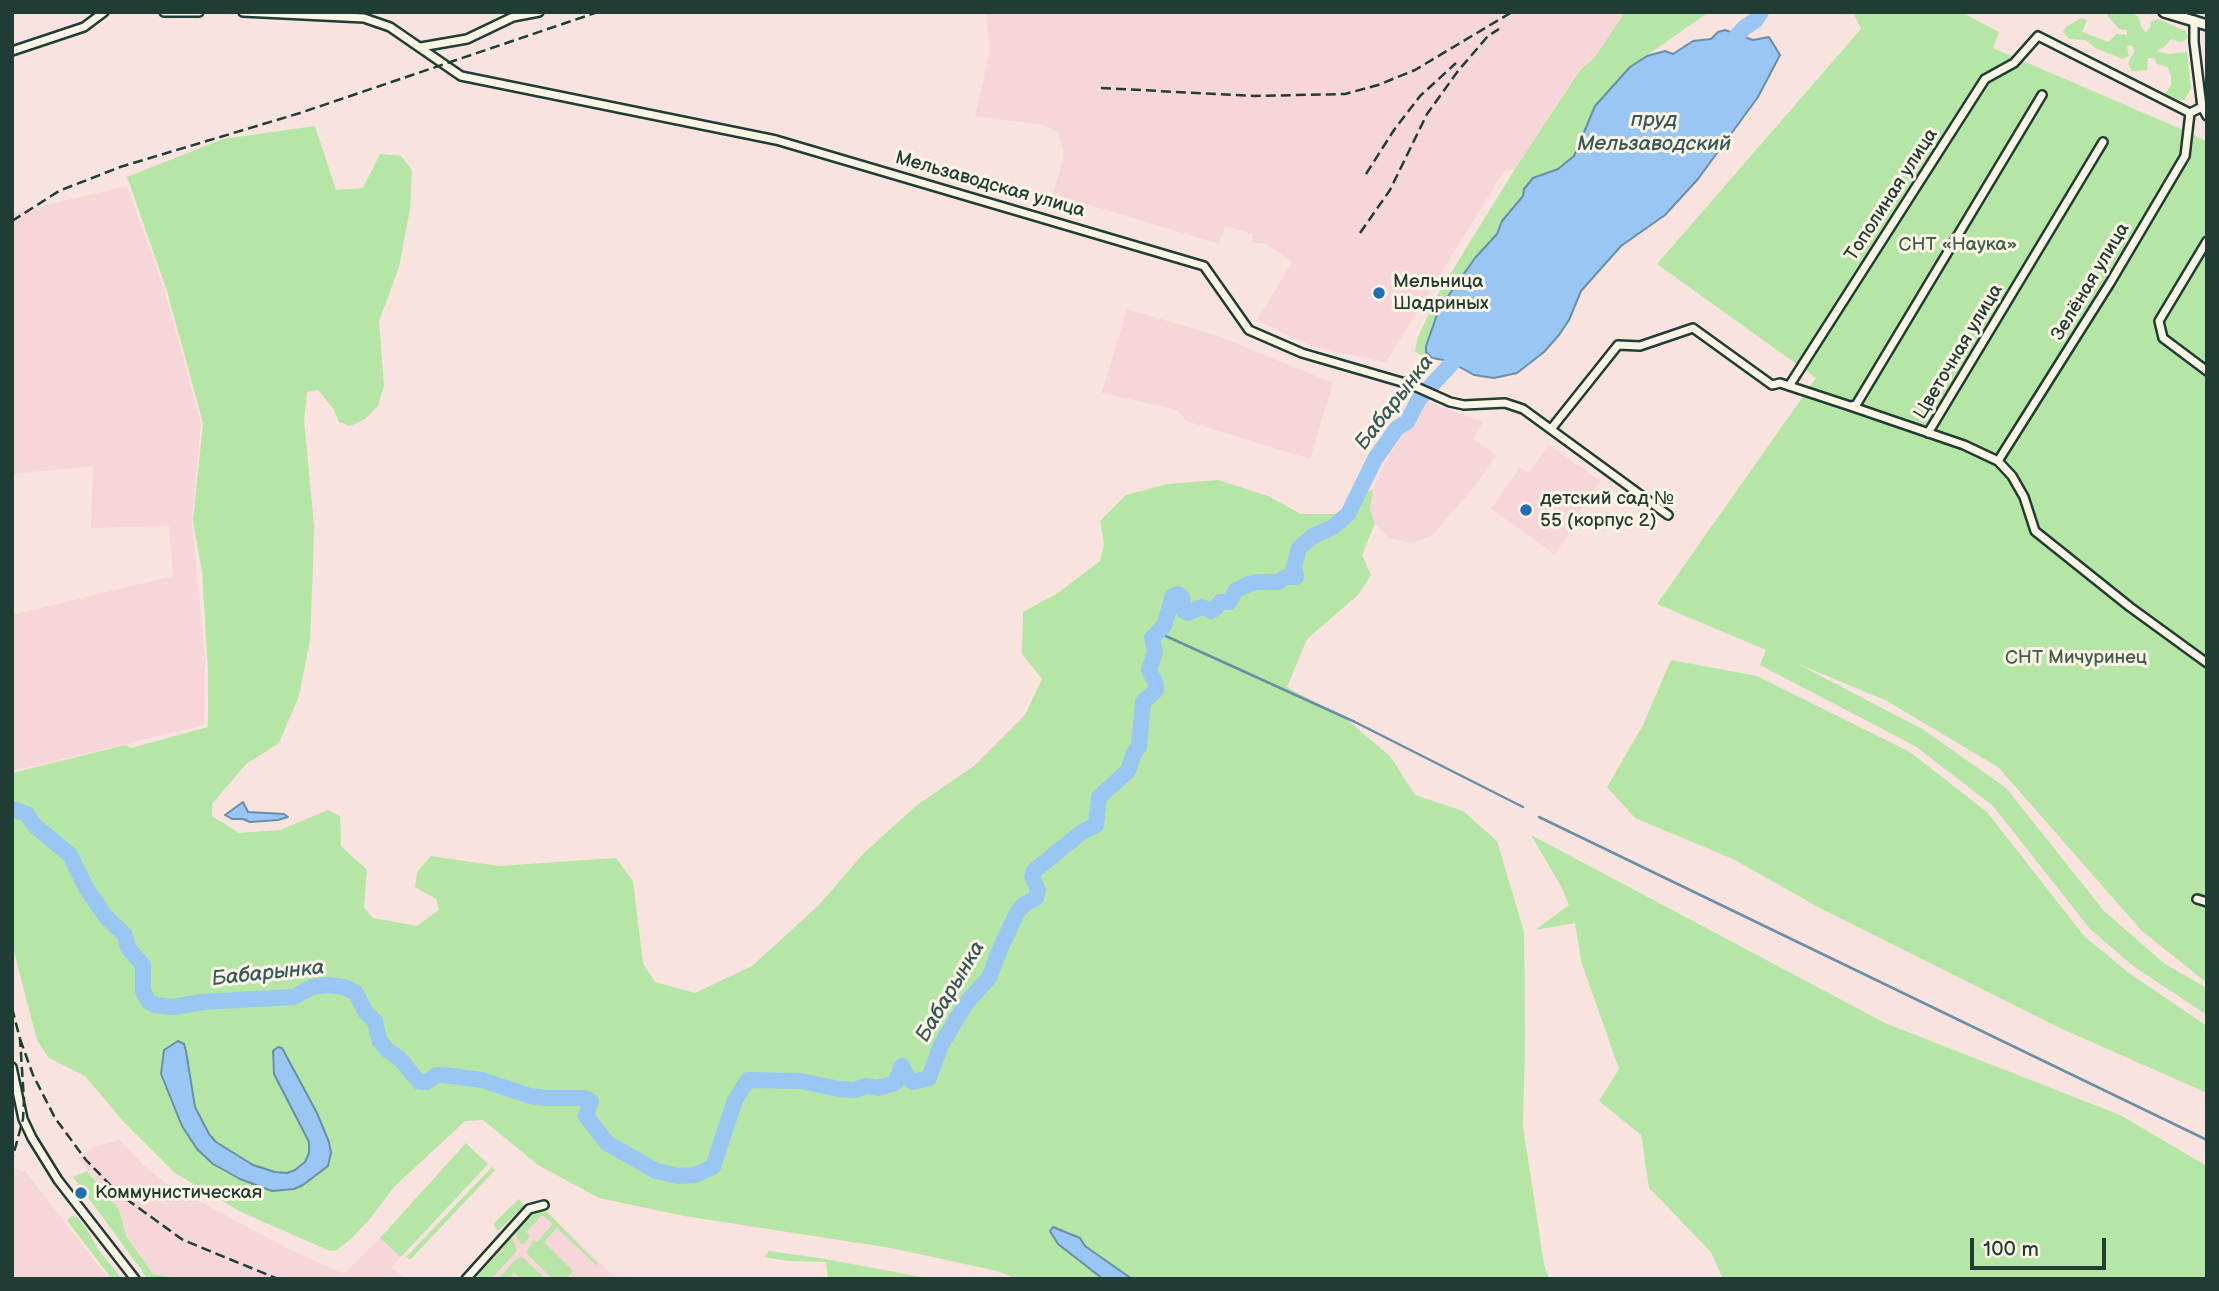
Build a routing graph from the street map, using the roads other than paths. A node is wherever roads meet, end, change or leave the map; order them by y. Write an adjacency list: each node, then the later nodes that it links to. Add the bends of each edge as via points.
1 (104, 12): 10 (street, via 84,27)
2 (164, 12): 3 (street)
3 (199, 12)
4 (243, 12): 9 (street, Мельзаводская улица, via 364,18 390,27)
5 (539, 12): 9 (street, via 513,17 467,39)
6 (2164, 12): 7 (street)
7 (2194, 20): 8 (street); 12 (street)
8 (2207, 25)
9 (421, 47): 20 (street, Мельзаводская улица, via 461,76 776,140 1204,266 1249,330 1302,353 1464,405 1513,405)
10 (12, 51)
11 (2042, 95): 19 (street, via 1856,405)
12 (2202, 107): 13 (street); 14 (street)
13 (2190, 113): 18 (street, Тополиная улица, via 2038,36 2014,63 1985,79); 22 (street, Зелёная улица, via 2185,156)
14 (2207, 116)
15 (2103, 142): 21 (street, Цветочная улица)
16 (2207, 241): 17 (street, via 2159,321 2163,338)
17 (2207, 371)
18 (1789, 386): 19 (street); 20 (street, via 1772,385 1693,328 1640,346 1618,345)
19 (1850, 406): 21 (street)
20 (1551, 429): 23 (street, Мельзаводская улица)
21 (1927, 433): 22 (street)
22 (1998, 461): 24 (street, via 2024,497 2035,531)
23 (1668, 515)
24 (2207, 663)
25 (2197, 899): 26 (street)
26 (2207, 902)
27 (12, 1067): 29 (street, via 23,1119 32,1138 58,1180)
28 (544, 1205): 30 (street, via 529,1209)
29 (135, 1279)
30 (466, 1279)

